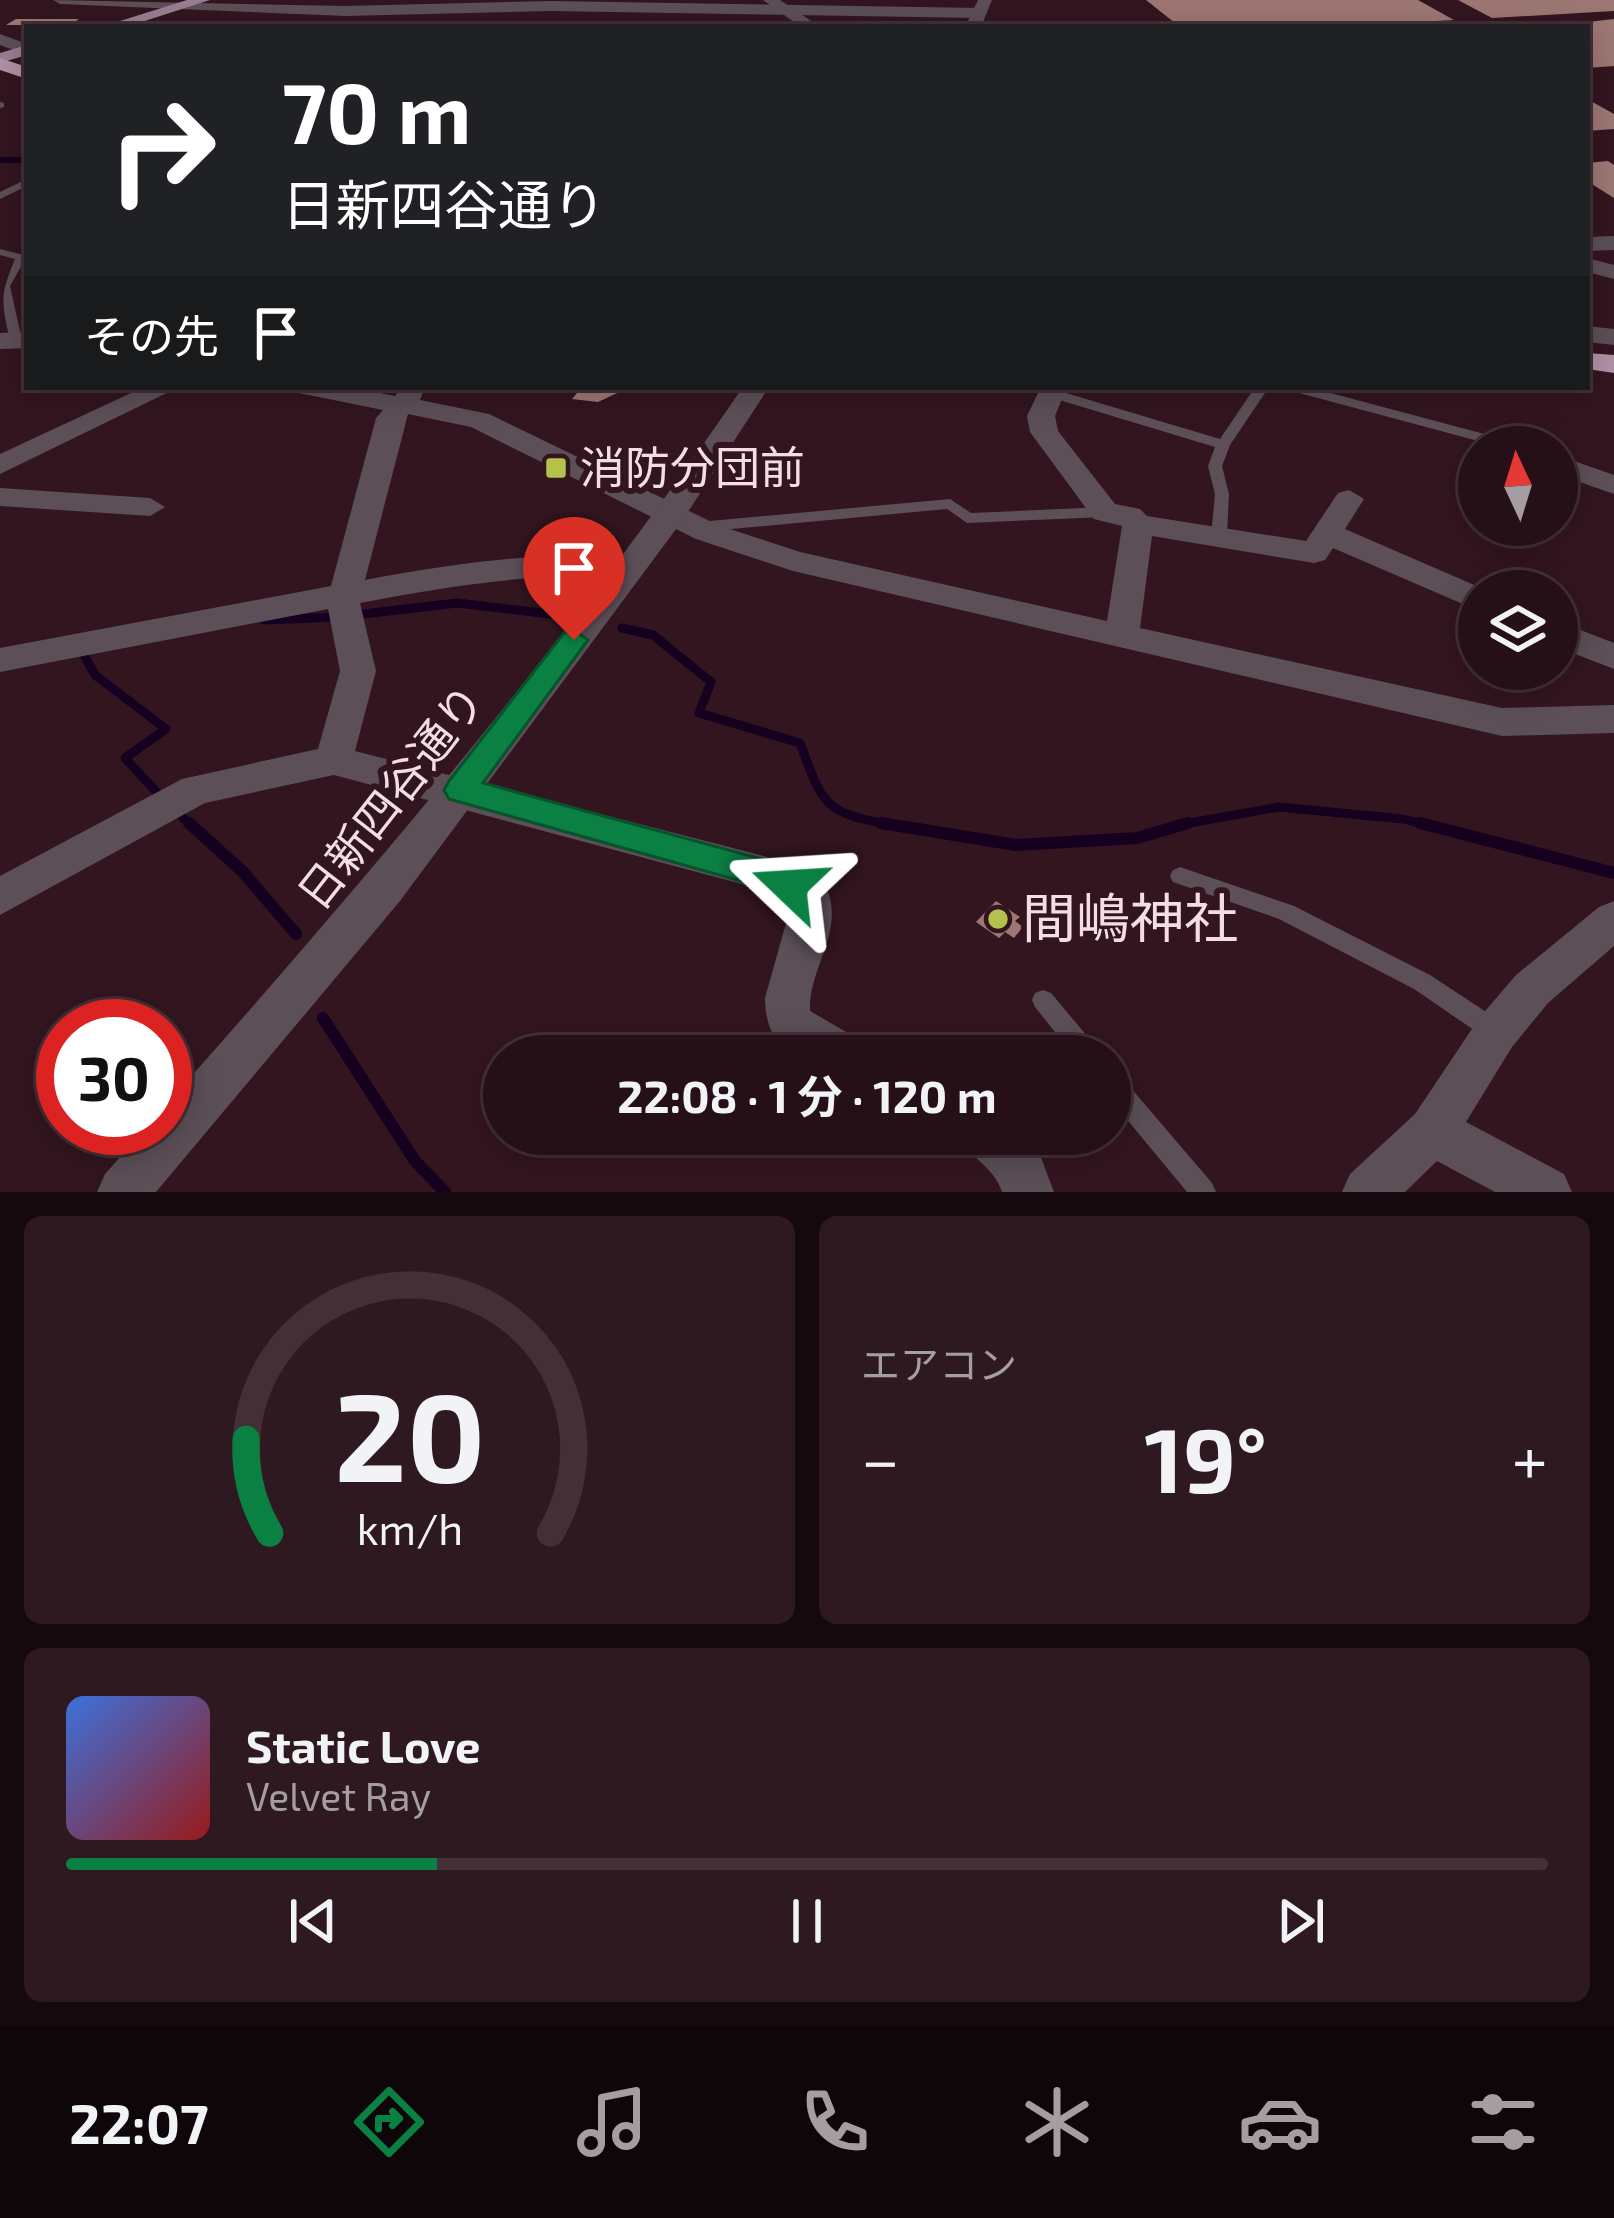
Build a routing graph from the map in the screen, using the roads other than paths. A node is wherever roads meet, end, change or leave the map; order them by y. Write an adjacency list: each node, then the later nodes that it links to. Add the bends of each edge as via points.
1 (60, 0): 5 (street)
2 (226, 0): 5 (main road)
3 (709, 0): 6 (street)
4 (770, 0): 7 (street)
5 (188, 9): 6 (street); 9 (main road); 10 (main road)
6 (728, 11): 7 (street)
7 (787, 12): 8 (street); 11 (street)
8 (979, 13)
9 (122, 24)
10 (141, 24)
11 (807, 24)
12 (0, 252): 13 (lane, via 22,257 4,286)
13 (14, 340)
14 (160, 390): 23 (street)
15 (346, 390): 20 (street)
16 (754, 390): 30 (street, 日新四谷通り)
17 (1052, 390): 22 (lane); 29 (street, via 1044,432)
18 (1260, 390): 22 (lane)
19 (1304, 390): 21 (lane)
20 (409, 395): 30 (street, via 479,420); 36 (street, via 390,418)
21 (1458, 431)
22 (1223, 445): 33 (lane, via 1215,466)
23 (0, 465)
24 (1578, 472): 25 (street)
25 (1614, 485)
26 (0, 497): 28 (street)
27 (1348, 500): 32 (street)
28 (150, 507)
29 (1105, 512): 30 (lane, via 967,518 950,504); 31 (street)
30 (684, 521): 34 (street, 日新四谷通り); 37 (street, via 793,562)
31 (1138, 524): 33 (street); 37 (street)
32 (1327, 533): 33 (street, via 1314,553); 35 (street)
33 (1219, 536)
34 (631, 565): 36 (street, via 552,562 464,572); 43 (street, 日新四谷通り)
35 (1458, 591)
36 (345, 608): 40 (street); 42 (street, via 358,671)
37 (1122, 636): 41 (street, via 1502,722)
38 (1578, 642): 39 (street)
39 (1614, 657)
40 (0, 660)
41 (1614, 719)
42 (334, 760): 43 (street); 45 (street, via 196,790)
43 (460, 790): 49 (street, via 764,873 811,900 815,918 788,990 794,1027); 54 (street, 日新四谷通り)
44 (1180, 876): 48 (lane, via 1286,912 1422,982)
45 (0, 897)
46 (1614, 920): 48 (street, via 1532,989)
47 (1042, 1000): 50 (lane)
48 (1496, 1032): 52 (street)
49 (808, 1035)
50 (1071, 1035)
51 (1131, 1106): 56 (lane)
52 (1432, 1131): 57 (street); 58 (street)
53 (1012, 1155): 55 (street)
54 (123, 1192)
55 (1028, 1192)
56 (1203, 1192)
57 (1368, 1192)
58 (1546, 1192)

